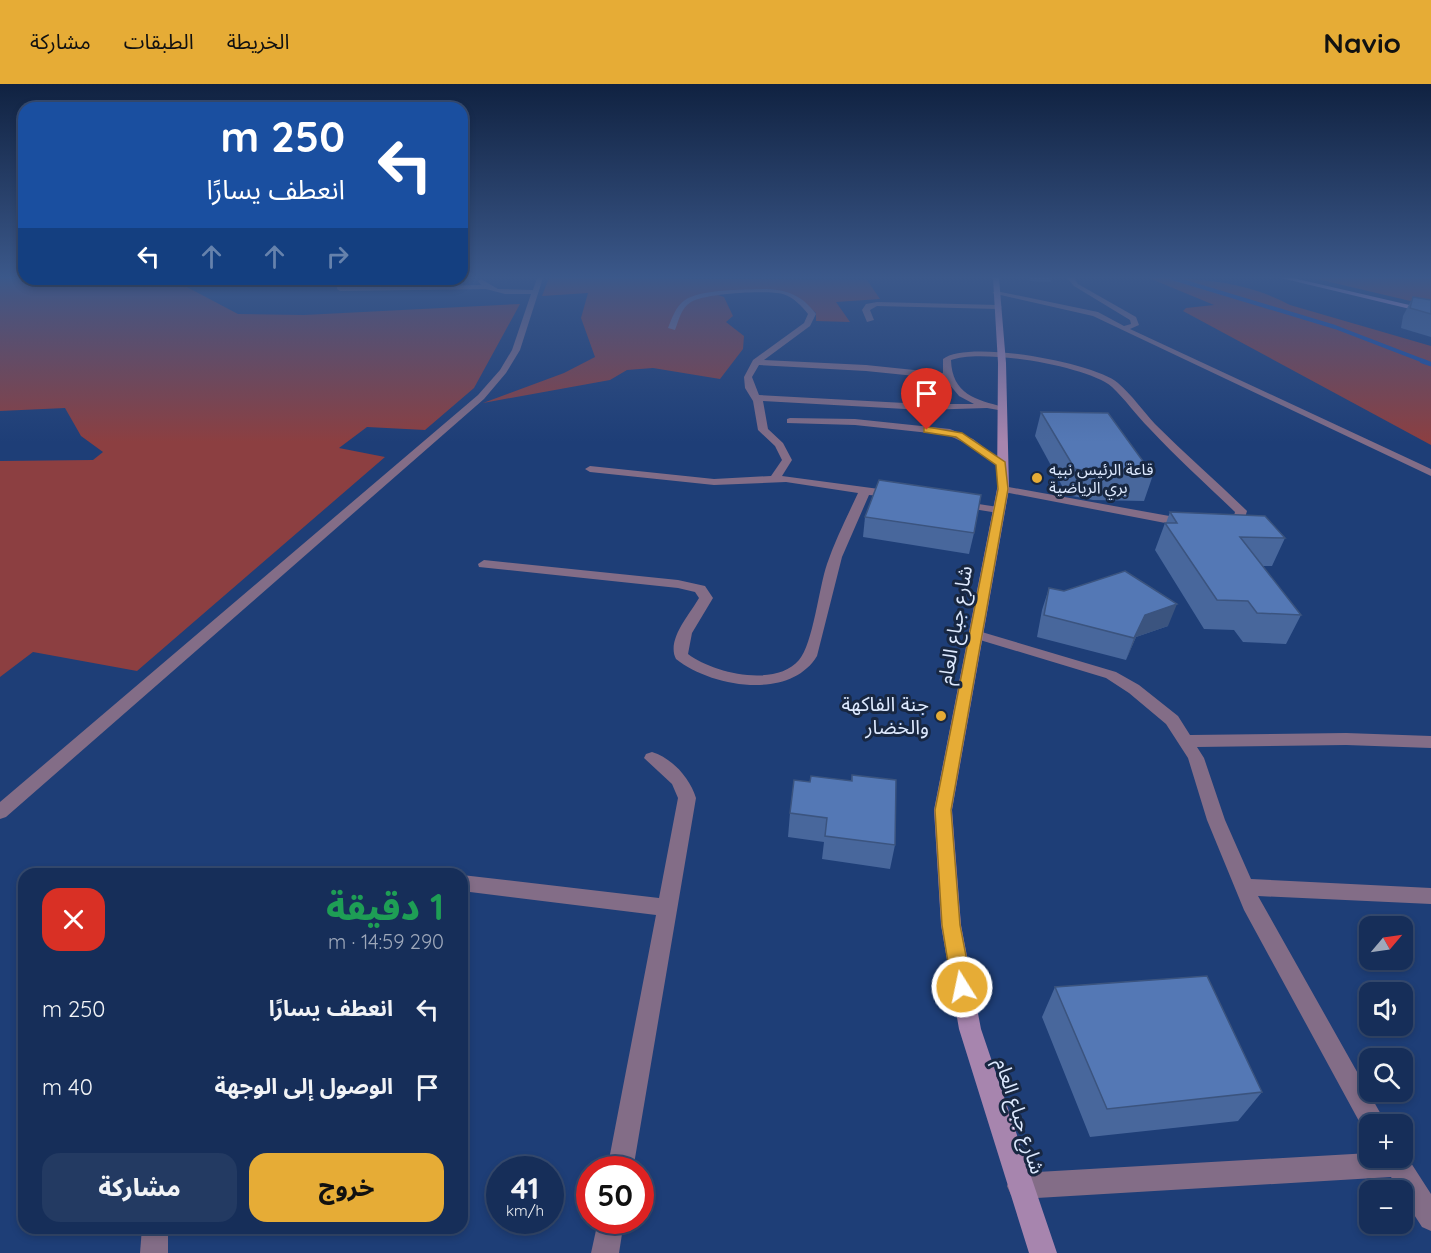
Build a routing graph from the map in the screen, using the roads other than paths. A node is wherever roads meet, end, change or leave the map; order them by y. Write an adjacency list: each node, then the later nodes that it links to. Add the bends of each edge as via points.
1 (521, 333): 27 (street, via 504,371 481,397)
2 (794, 333): 6 (street)
3 (1000, 333): 5 (main road, شارع جباع العام)
4 (1131, 333): 13 (street)
5 (1002, 354): 7 (street, via 954,355 947,359); 9 (main road, شارع جباع العام); 21 (street, via 1075,368 1114,384 1241,511 1242,516 1232,525)
6 (756, 362): 7 (street); 8 (street, via 748,377)
7 (946, 376): 9 (street, via 962,395)
8 (756, 398): 9 (street); 14 (street, via 764,430 787,460)
9 (994, 407): 11 (main road, شارع جباع العام)
10 (790, 421): 11 (street, via 855,422 950,432)
11 (1001, 464): 15 (main road, شارع جباع العام)
12 (590, 469): 14 (street, via 714,482)
13 (1431, 473)
14 (774, 480): 16 (street)
15 (1003, 489): 19 (main road, شارع جباع العام); 20 (street)
16 (865, 491): 17 (street); 22 (street, via 832,565 810,654 798,671 771,678 715,675 681,656 684,634 706,597 700,589)
17 (908, 496)
18 (942, 501): 19 (street)
19 (998, 510): 23 (main road, شارع جباع العام)
20 (1195, 524)
21 (1211, 525)
22 (484, 564)
23 (975, 634): 24 (street, via 1111,675 1158,706); 36 (main road, شارع جباع العام, via 943,810 951,925 970,1029)
24 (1188, 741): 25 (street); 29 (street)
25 (1431, 742)
26 (651, 758): 31 (street, via 679,780 687,798)
27 (0, 813)
28 (468, 884): 31 (street)
29 (1245, 887): 30 (street); 32 (street, via 1254,910)
30 (1431, 896)
31 (668, 908): 33 (street)
32 (1369, 1114)
33 (623, 1156)
34 (1359, 1163): 36 (street)
35 (1400, 1168): 37 (street)
36 (1020, 1186): 42 (main road, شارع جباع العام)
37 (1431, 1218)
38 (155, 1234): 40 (street)
39 (609, 1234): 41 (street)
40 (154, 1253)
41 (605, 1253)
42 (1043, 1253)

